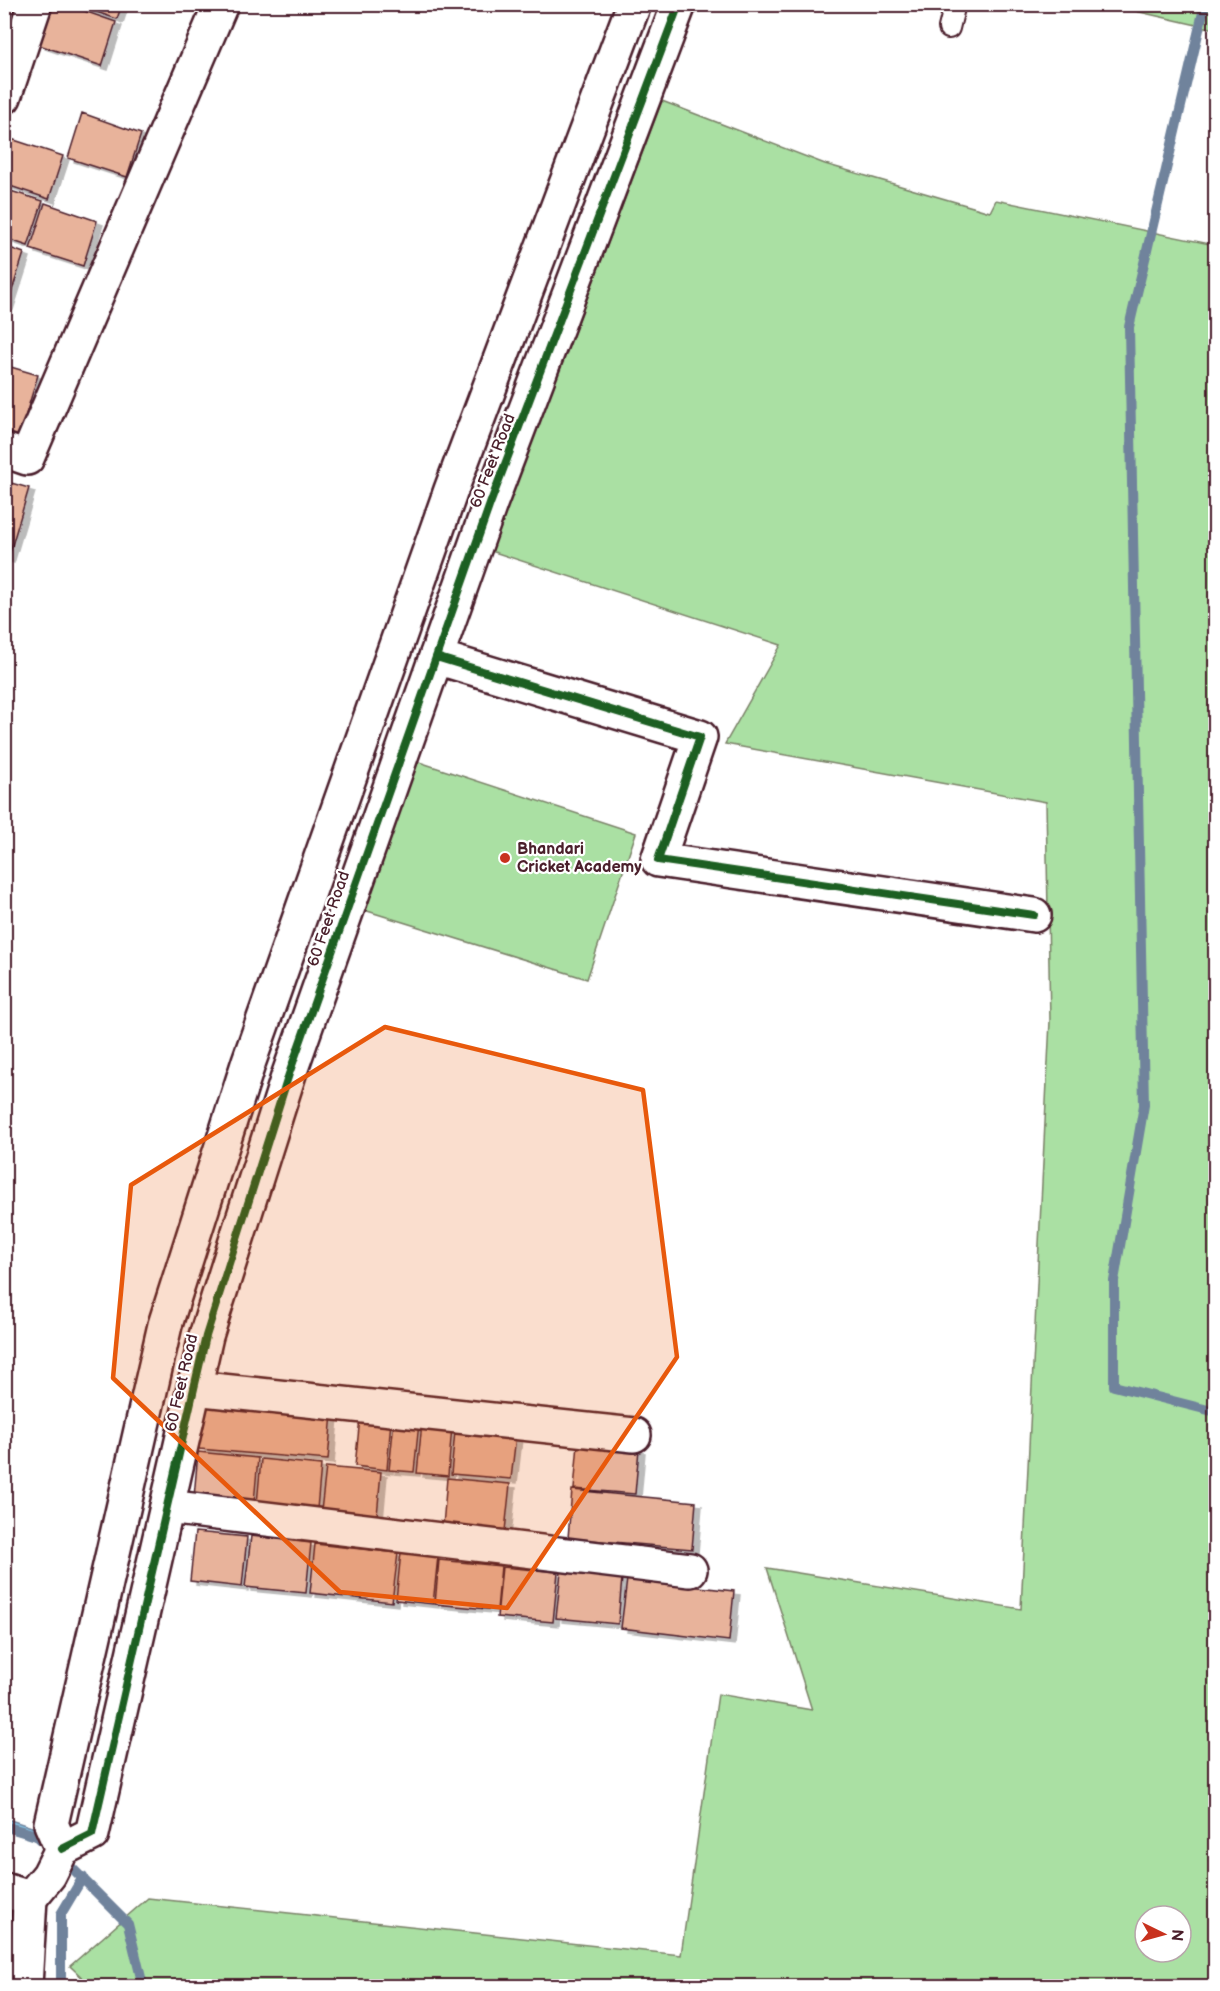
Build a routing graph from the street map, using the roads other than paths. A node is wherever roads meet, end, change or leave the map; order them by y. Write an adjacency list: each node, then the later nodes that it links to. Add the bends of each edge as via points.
1 (35, 4): 7 (street)
2 (221, 4): 8 (street, via 27,458)
3 (634, 4): 15 (street, 60 Feet Road, via 395,645 249,1061 165,1325)
4 (679, 4): 9 (street, 60 Feet Road)
5 (954, 4): 6 (lane)
6 (949, 28)
7 (4, 97)
8 (4, 450)
9 (436, 657): 10 (street, via 700,737 658,860); 11 (street, 60 Feet Road, via 289,1074 206,1336)
10 (1034, 915)
11 (194, 1388): 12 (street); 13 (street, 60 Feet Road)
12 (634, 1435)
13 (167, 1507): 14 (street); 15 (street, 60 Feet Road, via 92,1834)
14 (690, 1570)
15 (36, 1878): 16 (street)
16 (25, 1986)

